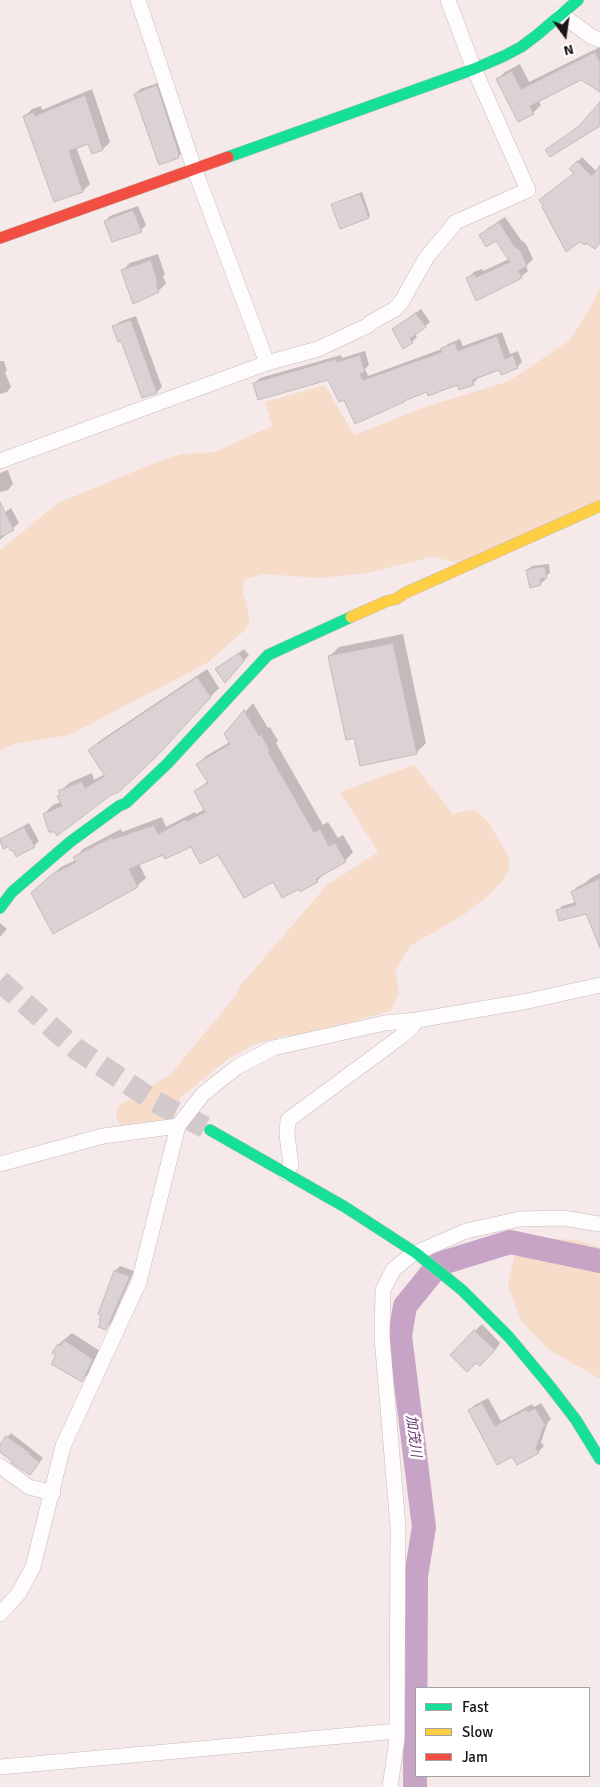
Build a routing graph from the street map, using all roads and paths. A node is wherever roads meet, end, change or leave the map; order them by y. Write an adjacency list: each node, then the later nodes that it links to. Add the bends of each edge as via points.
1 (138, 0): 7 (street)
2 (448, 0): 6 (street)
3 (578, 0): 4 (street)
4 (562, 14): 5 (street); 6 (street, via 521,47)
5 (600, 40)
6 (474, 69): 7 (street); 9 (street, via 528,190 456,222 426,258 395,309 370,322 369,326 318,348)
7 (194, 168): 8 (street); 9 (street)
8 (0, 238)
9 (267, 363): 10 (street)
10 (0, 461)
11 (600, 506): 12 (street, via 268,655 167,764 126,803 70,842 12,892)
12 (0, 908)
13 (600, 985): 14 (street)
14 (415, 1020): 15 (street, via 385,1023 273,1048 237,1067 203,1094); 18 (street, via 399,1038 288,1120 291,1165)
15 (178, 1126): 17 (street, via 102,1136); 23 (street, via 139,1282 63,1446)
16 (210, 1130): 18 (street)
17 (0, 1164)
18 (286, 1173): 20 (street)
19 (600, 1224): 20 (street, via 563,1218 520,1219 466,1231)
20 (417, 1253): 21 (street, via 462,1290 509,1337 576,1420); 25 (street, via 393,1270 383,1290 382,1337 398,1527)
21 (600, 1459)
22 (0, 1466): 23 (street, via 29,1487)
23 (53, 1493): 24 (street, via 33,1567 19,1593)
24 (0, 1614)
25 (397, 1731): 26 (street); 27 (street)
26 (0, 1767)
27 (390, 1787)

